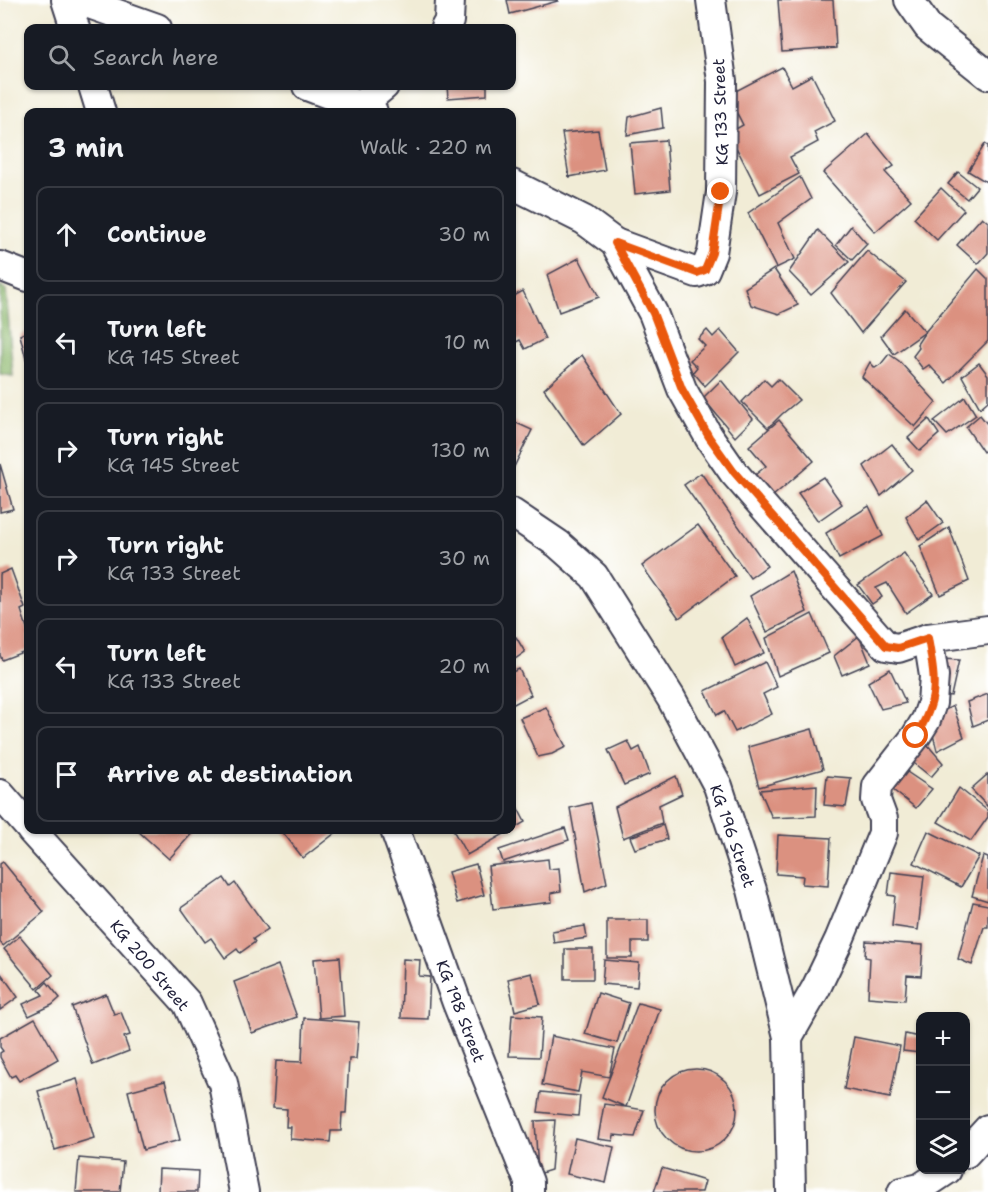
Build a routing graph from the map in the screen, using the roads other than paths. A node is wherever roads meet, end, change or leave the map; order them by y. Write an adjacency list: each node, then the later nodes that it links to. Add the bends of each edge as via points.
1 (66, 0): 6 (street)
2 (78, 0): 7 (street)
3 (450, 0): 8 (street)
4 (711, 0): 17 (street, KG 133 Street, via 722,81 721,192 712,253 705,270 697,273)
5 (909, 0): 9 (street, via 928,27)
6 (74, 24)
7 (146, 24)
8 (447, 24)
9 (988, 75)
10 (94, 90): 13 (street)
11 (317, 90): 14 (street)
12 (381, 90): 15 (street)
13 (100, 108)
14 (363, 108)
15 (367, 108)
16 (516, 186): 17 (street, via 584,220)
17 (615, 243): 22 (street, via 653,313 682,389 734,472 886,646 898,648)
18 (0, 266): 19 (street)
19 (24, 275)
20 (516, 516): 27 (street, KG 196 Street, via 558,544 594,576 671,698 718,786 752,890)
21 (988, 630): 22 (street)
22 (928, 638): 27 (street, via 934,676 932,703 916,736 877,786 883,833 839,940)
23 (0, 794): 24 (street, KG 200 Street)
24 (24, 821)
25 (35, 834): 31 (street, KG 200 Street, via 187,1004 223,1083)
26 (396, 834): 32 (street, KG 198 Street, via 457,1003 529,1182)
27 (788, 1037): 33 (street, KG 196 Street)
28 (988, 1129): 29 (street)
29 (970, 1149)
30 (941, 1174): 34 (street, via 920,1188)
31 (244, 1192)
32 (529, 1192)
33 (791, 1192)
34 (902, 1192)

